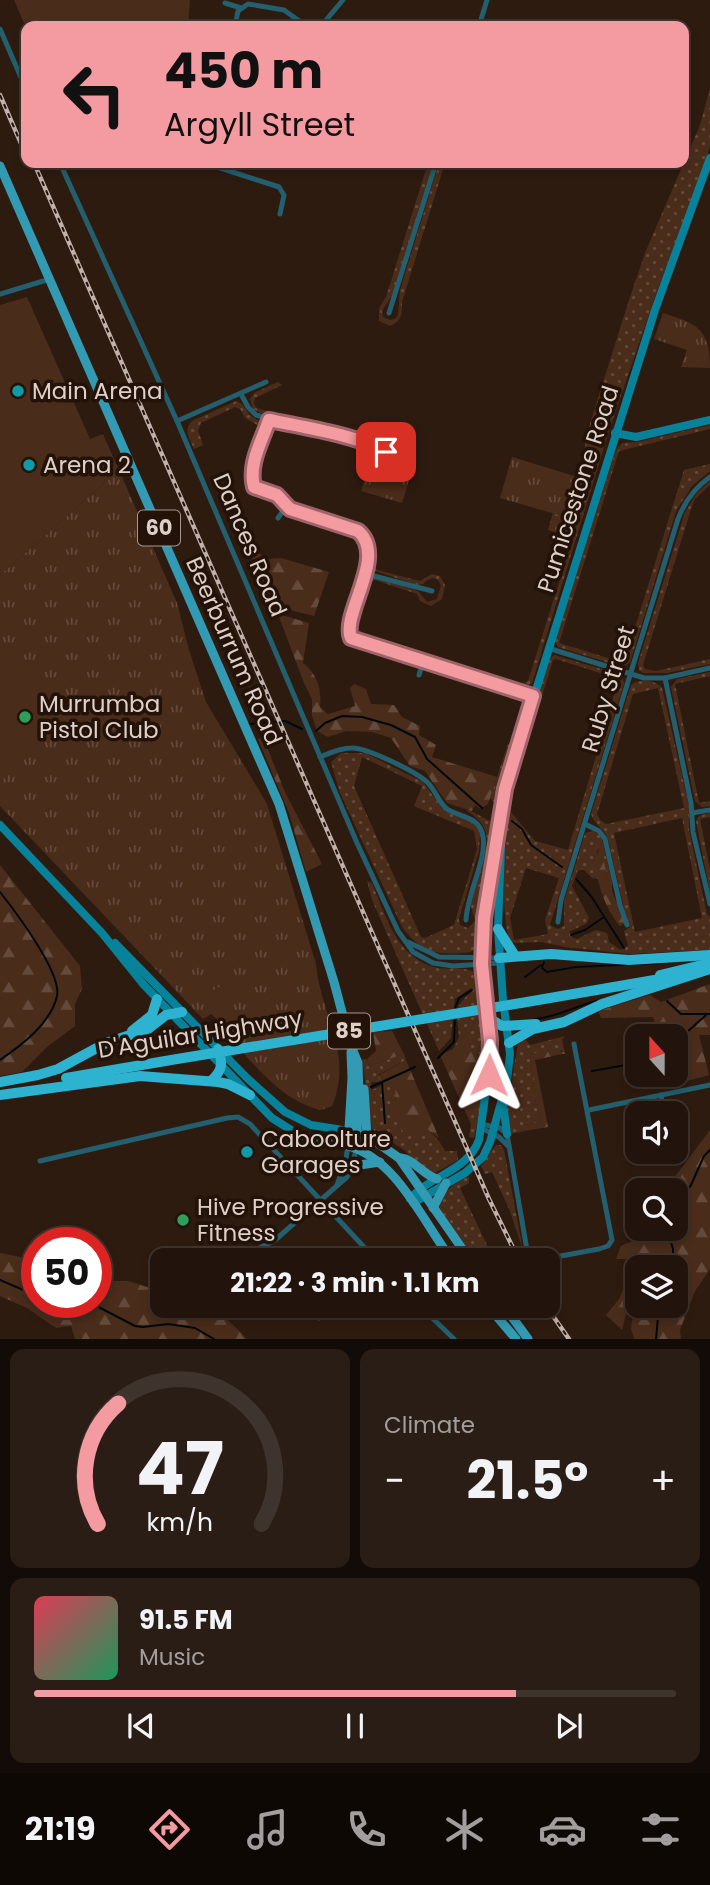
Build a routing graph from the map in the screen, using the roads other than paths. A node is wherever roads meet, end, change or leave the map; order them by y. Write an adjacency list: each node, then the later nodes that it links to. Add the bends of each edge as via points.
1 (343, 0): 7 (street)
2 (487, 0): 8 (street)
3 (225, 3): 4 (street)
4 (241, 8): 5 (street); 6 (street, via 254,4 284,10)
5 (237, 21)
6 (299, 21)
7 (325, 21)
8 (481, 21)
9 (0, 29): 10 (street)
10 (21, 77)
11 (710, 158): 25 (main road, Pumicestone Road)
12 (0, 166): 17 (main road, Beerburrum Road / 60)
13 (62, 168): 24 (street, Dances Road)
14 (228, 168): 16 (street, via 279,187 284,195)
15 (434, 168): 19 (street)
16 (280, 214)
17 (50, 279): 18 (street); 64 (main road, Beerburrum Road / 60, via 285,820)
18 (0, 294)
19 (389, 313)
20 (266, 382): 21 (street)
21 (242, 394): 22 (street, via 251,411); 24 (street)
22 (269, 420): 26 (street, via 374,446); 28 (street, via 255,457 252,481 254,487 277,495)
23 (710, 420): 25 (main road, via 636,437)
24 (177, 421): 39 (street, Dances Road)
25 (615, 433): 32 (main road, Pumicestone Road)
26 (388, 457)
27 (710, 477): 35 (street, Ruby Street, via 694,490 681,512)
28 (290, 509): 29 (street); 30 (street, via 362,533)
29 (278, 518)
30 (366, 574): 31 (street); 33 (street, via 349,636)
31 (432, 591)
32 (548, 648): 35 (street); 38 (main road, Pumicestone Road)
33 (423, 662): 36 (street); 38 (street)
34 (710, 668): 37 (street)
35 (631, 674): 37 (street); 42 (street, Ruby Street)
36 (419, 675)
37 (665, 678): 41 (street)
38 (533, 696): 44 (main road, Pumicestone Road, via 505,789)
39 (320, 757): 46 (street, via 348,748 367,751 421,777 448,809 477,822 483,849); 54 (street, Dances Road, via 406,941 439,957)
40 (710, 810): 41 (street)
41 (692, 813): 45 (street)
42 (584, 824): 47 (street, Ruby Street); 48 (street, via 605,839)
43 (0, 825): 50 (main road)
44 (498, 836): 49 (main road, Pumicestone Road); 54 (main road, Pumicestone Road)
45 (710, 904)
46 (466, 920)
47 (558, 922)
48 (627, 925)
49 (498, 929): 52 (highway); 53 (main road, Pumicestone Road)
50 (102, 933): 56 (main road); 57 (main road)
51 (710, 955): 52 (highway, via 629,960)
52 (515, 956): 53 (highway)
53 (499, 960): 54 (street, Dances Road); 59 (main road, Pumicestone Road)
54 (482, 961): 58 (main road, Pumicestone Road)
55 (710, 966): 60 (highway); 70 (highway, D'Aguilar Highway / 85, bridge, via 627,986)
56 (157, 999): 57 (main road); 61 (highway, via 152,1015)
57 (176, 1012): 61 (highway); 65 (main road); 66 (main road)
58 (487, 1017): 59 (highway); 79 (main road, Pumicestone Road, via 490,1068)
59 (507, 1026): 60 (highway); 62 (main road, Pumicestone Road)
60 (545, 1026): 62 (highway)
61 (128, 1036): 70 (highway)
62 (509, 1043): 76 (main road, Pumicestone Road, via 509,1073)
63 (574, 1044): 78 (street)
64 (351, 1046): 68 (main road, Beerburrum Road / 60); 81 (main road, Beerburrum Road / 60)
65 (218, 1049): 66 (highway); 81 (main road, via 293,1118)
66 (222, 1065): 67 (highway); 75 (main road)
67 (211, 1081): 70 (highway, via 139,1076); 75 (highway, via 228,1083)
68 (360, 1081): 81 (main road, Beerburrum Road / 60); 83 (main road, 60)
69 (0, 1082): 70 (highway)
70 (19, 1085): 72 (highway, D'Aguilar Highway / 85); 73 (highway)
71 (710, 1085): 74 (street)
72 (0, 1088)
73 (0, 1095)
74 (661, 1095): 77 (street); 78 (street)
75 (250, 1096): 85 (main road, via 288,1130)
76 (502, 1100): 80 (main road, Pumicestone Road); 82 (main road)
77 (662, 1101)
78 (589, 1111): 102 (street, via 611,1243)
79 (481, 1126): 80 (street); 90 (main road, Pumicestone Road, via 473,1151)
80 (494, 1130): 82 (street); 84 (street); 91 (main road, Pumicestone Road, via 479,1161)
81 (353, 1132): 83 (main road); 85 (main road, Beerburrum Road / 60)
82 (507, 1134): 84 (street)
83 (367, 1136): 86 (main road)
84 (508, 1146): 101 (street)
85 (352, 1147): 88 (main road); 89 (street); 92 (street)
86 (399, 1158): 90 (main road, via 407,1158); 93 (main road)
87 (40, 1161): 94 (street, via 238,1117 250,1124)
88 (380, 1162): 89 (main road); 95 (main road)
89 (353, 1166): 92 (street)
90 (437, 1179): 93 (main road, Pumicestone Road)
91 (446, 1184): 93 (main road, Pumicestone Road); 96 (main road)
92 (337, 1185): 94 (street)
93 (423, 1192): 95 (main road, Pumicestone Road); 96 (main road)
94 (321, 1200): 97 (street, via 281,1237); 98 (street)
95 (412, 1201): 99 (main road)
96 (433, 1208): 100 (main road)
97 (261, 1248)
98 (365, 1248)
99 (444, 1248)
100 (461, 1248)
101 (527, 1248)
102 (560, 1255)
103 (432, 1318): 106 (street)
104 (498, 1318): 107 (main road)
105 (513, 1318): 108 (main road)
106 (454, 1339)
107 (516, 1339)
108 (528, 1339)

